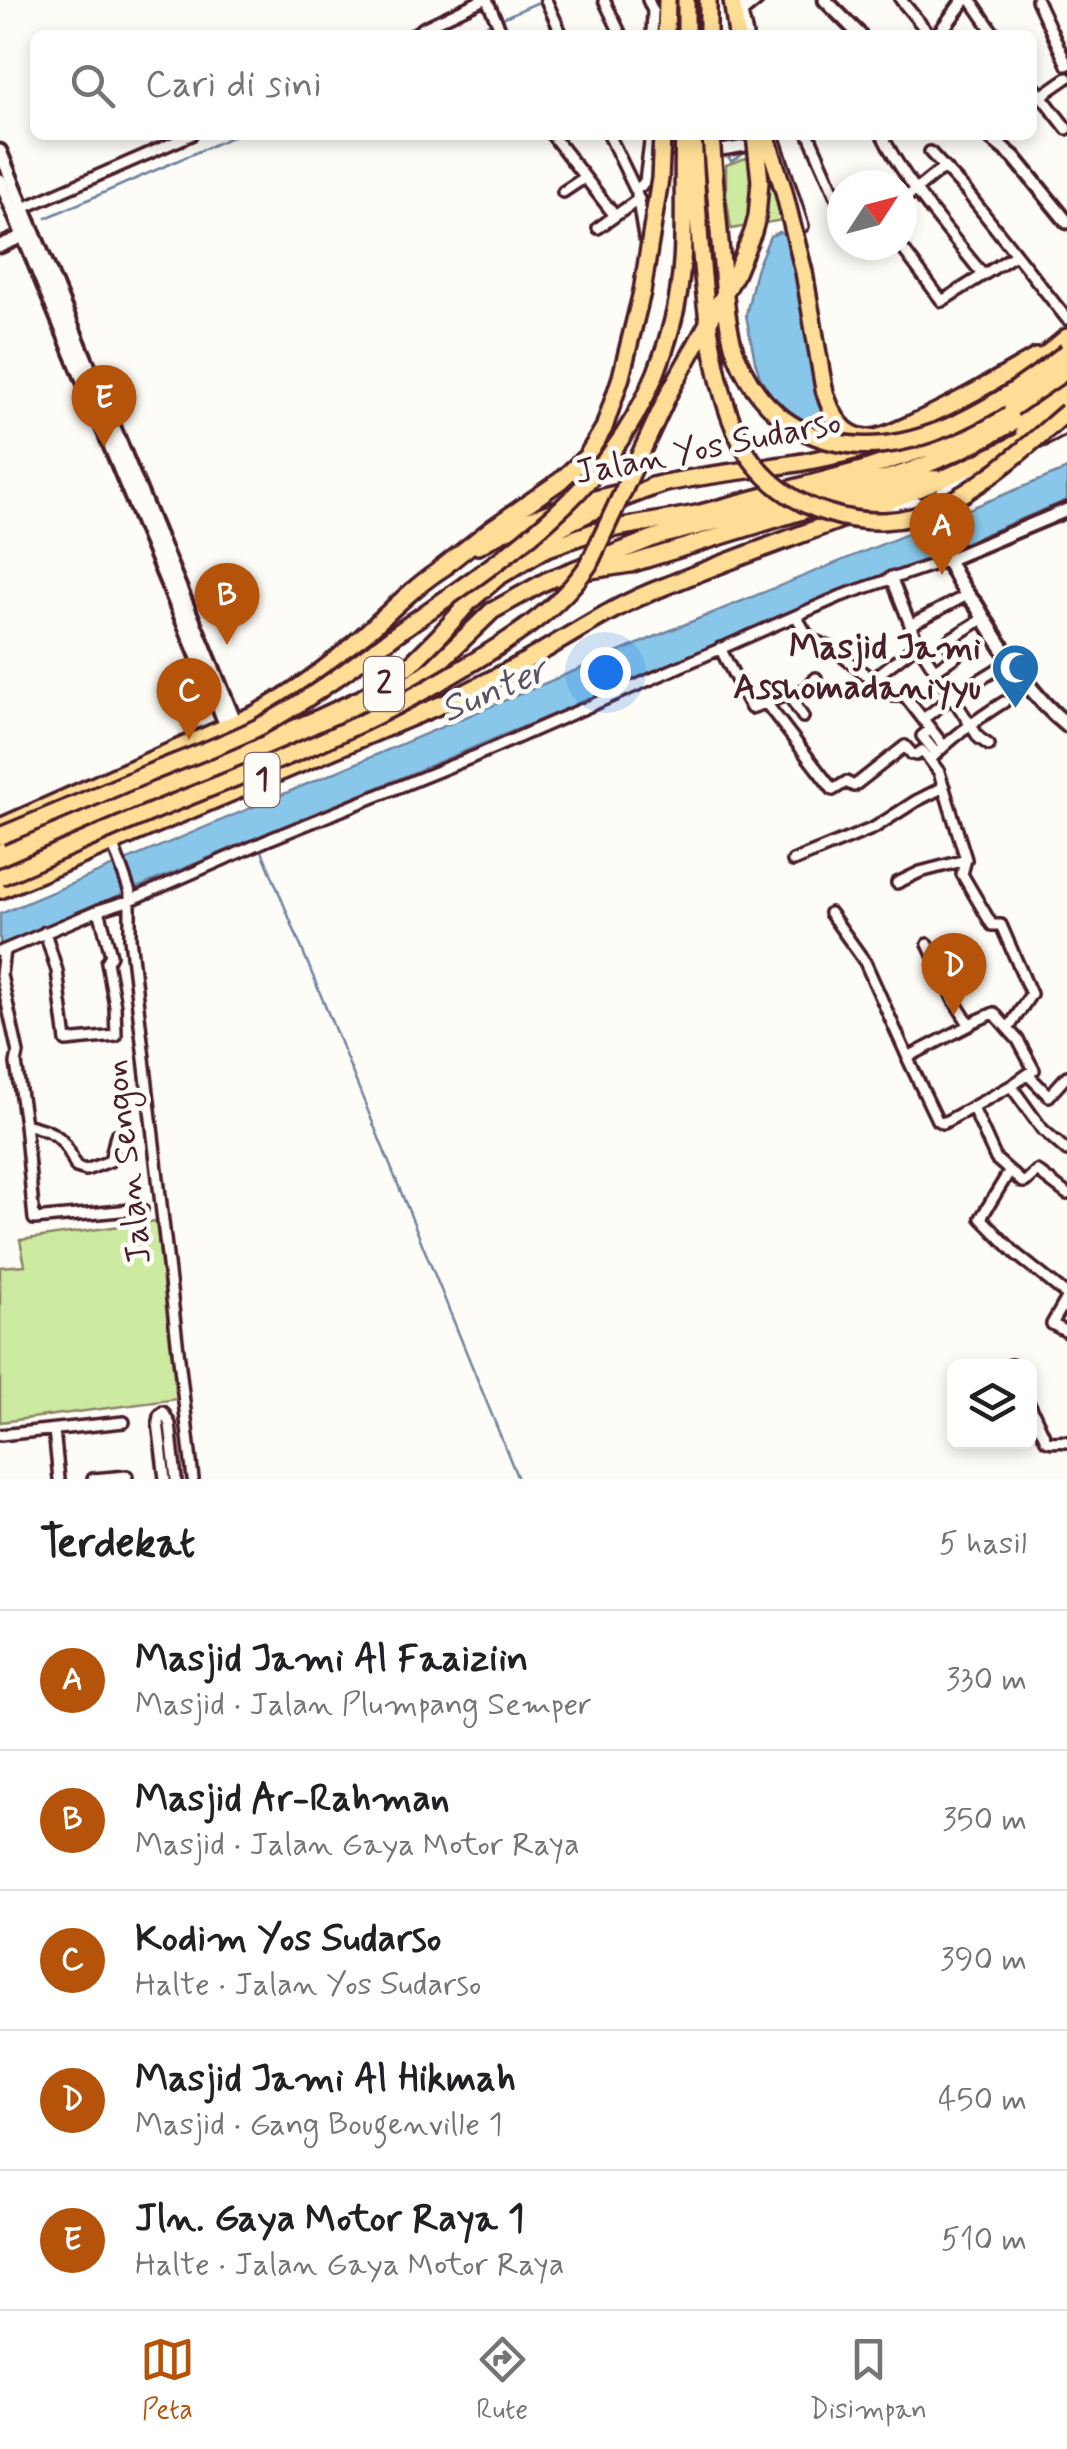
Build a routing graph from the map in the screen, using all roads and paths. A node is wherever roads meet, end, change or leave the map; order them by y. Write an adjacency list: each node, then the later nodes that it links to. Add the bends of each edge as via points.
1 (484, 0): 14 (street); 15 (street)
2 (604, 0): 17 (street)
3 (648, 0): 18 (street)
4 (667, 0): 19 (highway)
5 (686, 0): 20 (highway)
6 (708, 0): 21 (highway)
7 (758, 0): 13 (street)
8 (825, 0): 22 (street)
9 (901, 0): 23 (street)
10 (1037, 0): 26 (street)
11 (547, 2): 16 (street)
12 (970, 2): 24 (street); 25 (street)
13 (741, 7)
14 (499, 25)
15 (420, 30)
16 (560, 30)
17 (619, 30)
18 (652, 30)
19 (666, 30)
20 (686, 30)
21 (708, 30)
22 (855, 30)
23 (926, 30)
24 (943, 30)
25 (991, 30)
26 (1067, 65)
27 (1067, 78): 29 (street)
28 (1037, 91): 29 (street)
29 (1041, 96): 30 (street)
30 (1067, 128)
31 (179, 140): 60 (street)
32 (556, 140): 54 (street)
33 (611, 140): 59 (street)
34 (651, 140): 47 (street)
35 (662, 140): 89 (highway, bridge, via 634,328 604,428 560,481)
36 (672, 140): 48 (street)
37 (684, 140): 117 (highway, bridge, via 683,241 672,324 634,417 580,492 512,552 285,712)
38 (692, 140): 80 (highway, bridge, via 717,370 752,461 791,498 864,522 918,516 976,486)
39 (711, 140): 73 (highway, bridge, via 732,340 760,397 792,425 837,444 894,444 944,429 1000,400)
40 (755, 140): 123 (highway, bridge, via 757,216 735,274 669,393 589,564 552,607 482,657 360,725)
41 (764, 140): 48 (street, via 717,152)
42 (774, 140): 63 (street)
43 (774, 140): 74 (highway, bridge, via 824,389 833,415 852,434 887,434)
44 (811, 140): 53 (street)
45 (884, 140): 52 (street)
46 (993, 140): 62 (street)
47 (650, 150): 48 (street); 59 (street)
48 (672, 150)
49 (0, 151): 60 (street)
50 (930, 152): 51 (street)
51 (944, 167): 56 (street); 68 (street)
52 (902, 170)
53 (827, 176)
54 (584, 178): 58 (street); 61 (street)
55 (0, 180): 60 (street)
56 (917, 187)
57 (917, 189): 70 (street)
58 (563, 192)
59 (637, 194): 61 (street); 66 (street)
60 (18, 210): 65 (street)
61 (615, 216): 64 (street)
62 (1067, 222)
63 (802, 226)
64 (598, 228)
65 (28, 234): 67 (street); 111 (street)
66 (644, 236)
67 (0, 246)
68 (1015, 256): 70 (street); 71 (street)
69 (911, 260): 70 (street, via 945,301)
70 (983, 275)
71 (1067, 319)
72 (1067, 337): 74 (highway, Jalan Yos Sudarso / 1)
73 (1067, 352)
74 (1037, 361): 76 (highway); 84 (highway, Jalan Yos Sudarso / 1, via 949,413 859,450)
75 (1067, 370): 79 (highway, 2, bridge)
76 (1067, 378)
77 (1067, 386): 79 (highway, 2)
78 (1067, 404): 82 (highway)
79 (1015, 413): 90 (highway, 2, via 962,451 918,469 656,537); 91 (highway, 2, via 862,470 697,514 577,537)
80 (1067, 414): 82 (highway, 1)
81 (1067, 426): 87 (main road, via 946,489)
82 (984, 460): 83 (highway, 1)
83 (938, 479): 85 (highway, 1); 90 (highway, via 917,478 630,564)
84 (665, 482): 89 (highway, Jalan Yos Sudarso / 1, via 546,512); 91 (highway, via 554,531 515,556)
85 (866, 510): 87 (main road, via 918,504); 118 (highway, 1, via 644,594 450,701)
86 (1067, 510): 88 (street)
87 (935, 517): 88 (main road)
88 (950, 557): 92 (street); 93 (main road)
89 (438, 570): 111 (highway, Jalan Yos Sudarso / 1, via 339,657)
90 (567, 572): 114 (highway, 2, via 492,611 432,669 389,698 307,739)
91 (498, 577): 114 (highway, 2, via 384,684)
92 (891, 577): 94 (street); 96 (street)
93 (969, 597): 95 (main road); 96 (street)
94 (796, 616): 98 (street); 102 (street, via 813,640)
95 (984, 618): 99 (main road); 100 (street, via 950,640 956,656)
96 (910, 626): 97 (street)
97 (918, 644): 100 (street); 102 (street)
98 (720, 648): 106 (street, via 751,708); 126 (street)
99 (1012, 660): 104 (street); 110 (main road)
100 (935, 670): 104 (street)
101 (816, 678): 103 (street)
102 (871, 680): 108 (street, via 893,696 905,696)
103 (788, 694): 106 (street); 107 (street)
104 (952, 697): 108 (street); 109 (street)
105 (1004, 702): 109 (street)
106 (766, 703): 113 (street, via 833,790 846,782 854,786 905,746 916,755)
107 (803, 718)
108 (923, 719): 113 (street, via 931,729 922,736)
109 (970, 724): 112 (street); 113 (street)
110 (1067, 725)
111 (231, 726): 116 (highway, Jalan Yos Sudarso / 1)
112 (989, 745)
113 (936, 753): 115 (street)
114 (245, 757): 119 (highway, 2); 122 (highway, 2)
115 (944, 787): 120 (street); 121 (street, via 874,828)
116 (0, 827)
117 (0, 836)
118 (115, 849): 125 (highway, 1); 126 (street, Jalan Sengon)
119 (0, 852)
120 (966, 860): 124 (street); 134 (street, via 962,874 992,925 1001,925)
121 (793, 861)
122 (0, 866)
123 (0, 878)
124 (897, 882)
125 (0, 890)
126 (131, 896): 127 (street); 164 (street, Jalan Sengon, via 130,938)
127 (99, 910): 129 (street); 129 (street, via 111,955 116,1036 66,1041)
128 (833, 912): 132 (street)
129 (45, 932): 131 (street)
130 (928, 944): 138 (street)
131 (2, 951): 145 (street)
132 (862, 957): 133 (street); 137 (street)
133 (852, 964)
134 (1017, 964): 135 (street); 139 (street, via 1031,994)
135 (1006, 970)
136 (890, 983): 137 (street)
137 (878, 987): 140 (street)
138 (971, 1025): 139 (street, via 994,1013); 140 (street)
139 (1008, 1029): 141 (street, via 1034,1068)
140 (908, 1058): 144 (street, via 937,1120)
141 (1028, 1075): 142 (street, via 1049,1096); 143 (street)
142 (1067, 1076)
143 (1014, 1084): 144 (street); 147 (street, via 1042,1130)
144 (973, 1108): 148 (street)
145 (25, 1124): 146 (street, via 61,1138 76,1167 86,1170 110,1161); 150 (street, via 34,1219)
146 (116, 1135)
147 (1067, 1151)
148 (1008, 1172): 149 (street, via 1024,1182 1037,1171); 151 (street, via 981,1218)
149 (1067, 1194)
150 (142, 1209)
151 (1067, 1297): 152 (street, via 1052,1323)
152 (1067, 1332)
153 (1037, 1419): 157 (street, via 1048,1442)
154 (124, 1422): 155 (street)
155 (54, 1430): 156 (street); 161 (street)
156 (0, 1435)
157 (1067, 1442)
158 (168, 1472): 158 (street, via 158,1422 163,1412 170,1424); 163 (street)
159 (127, 1476): 160 (street)
160 (109, 1478): 162 (street)
161 (59, 1479)
162 (93, 1479)
163 (176, 1479)
164 (193, 1479)

